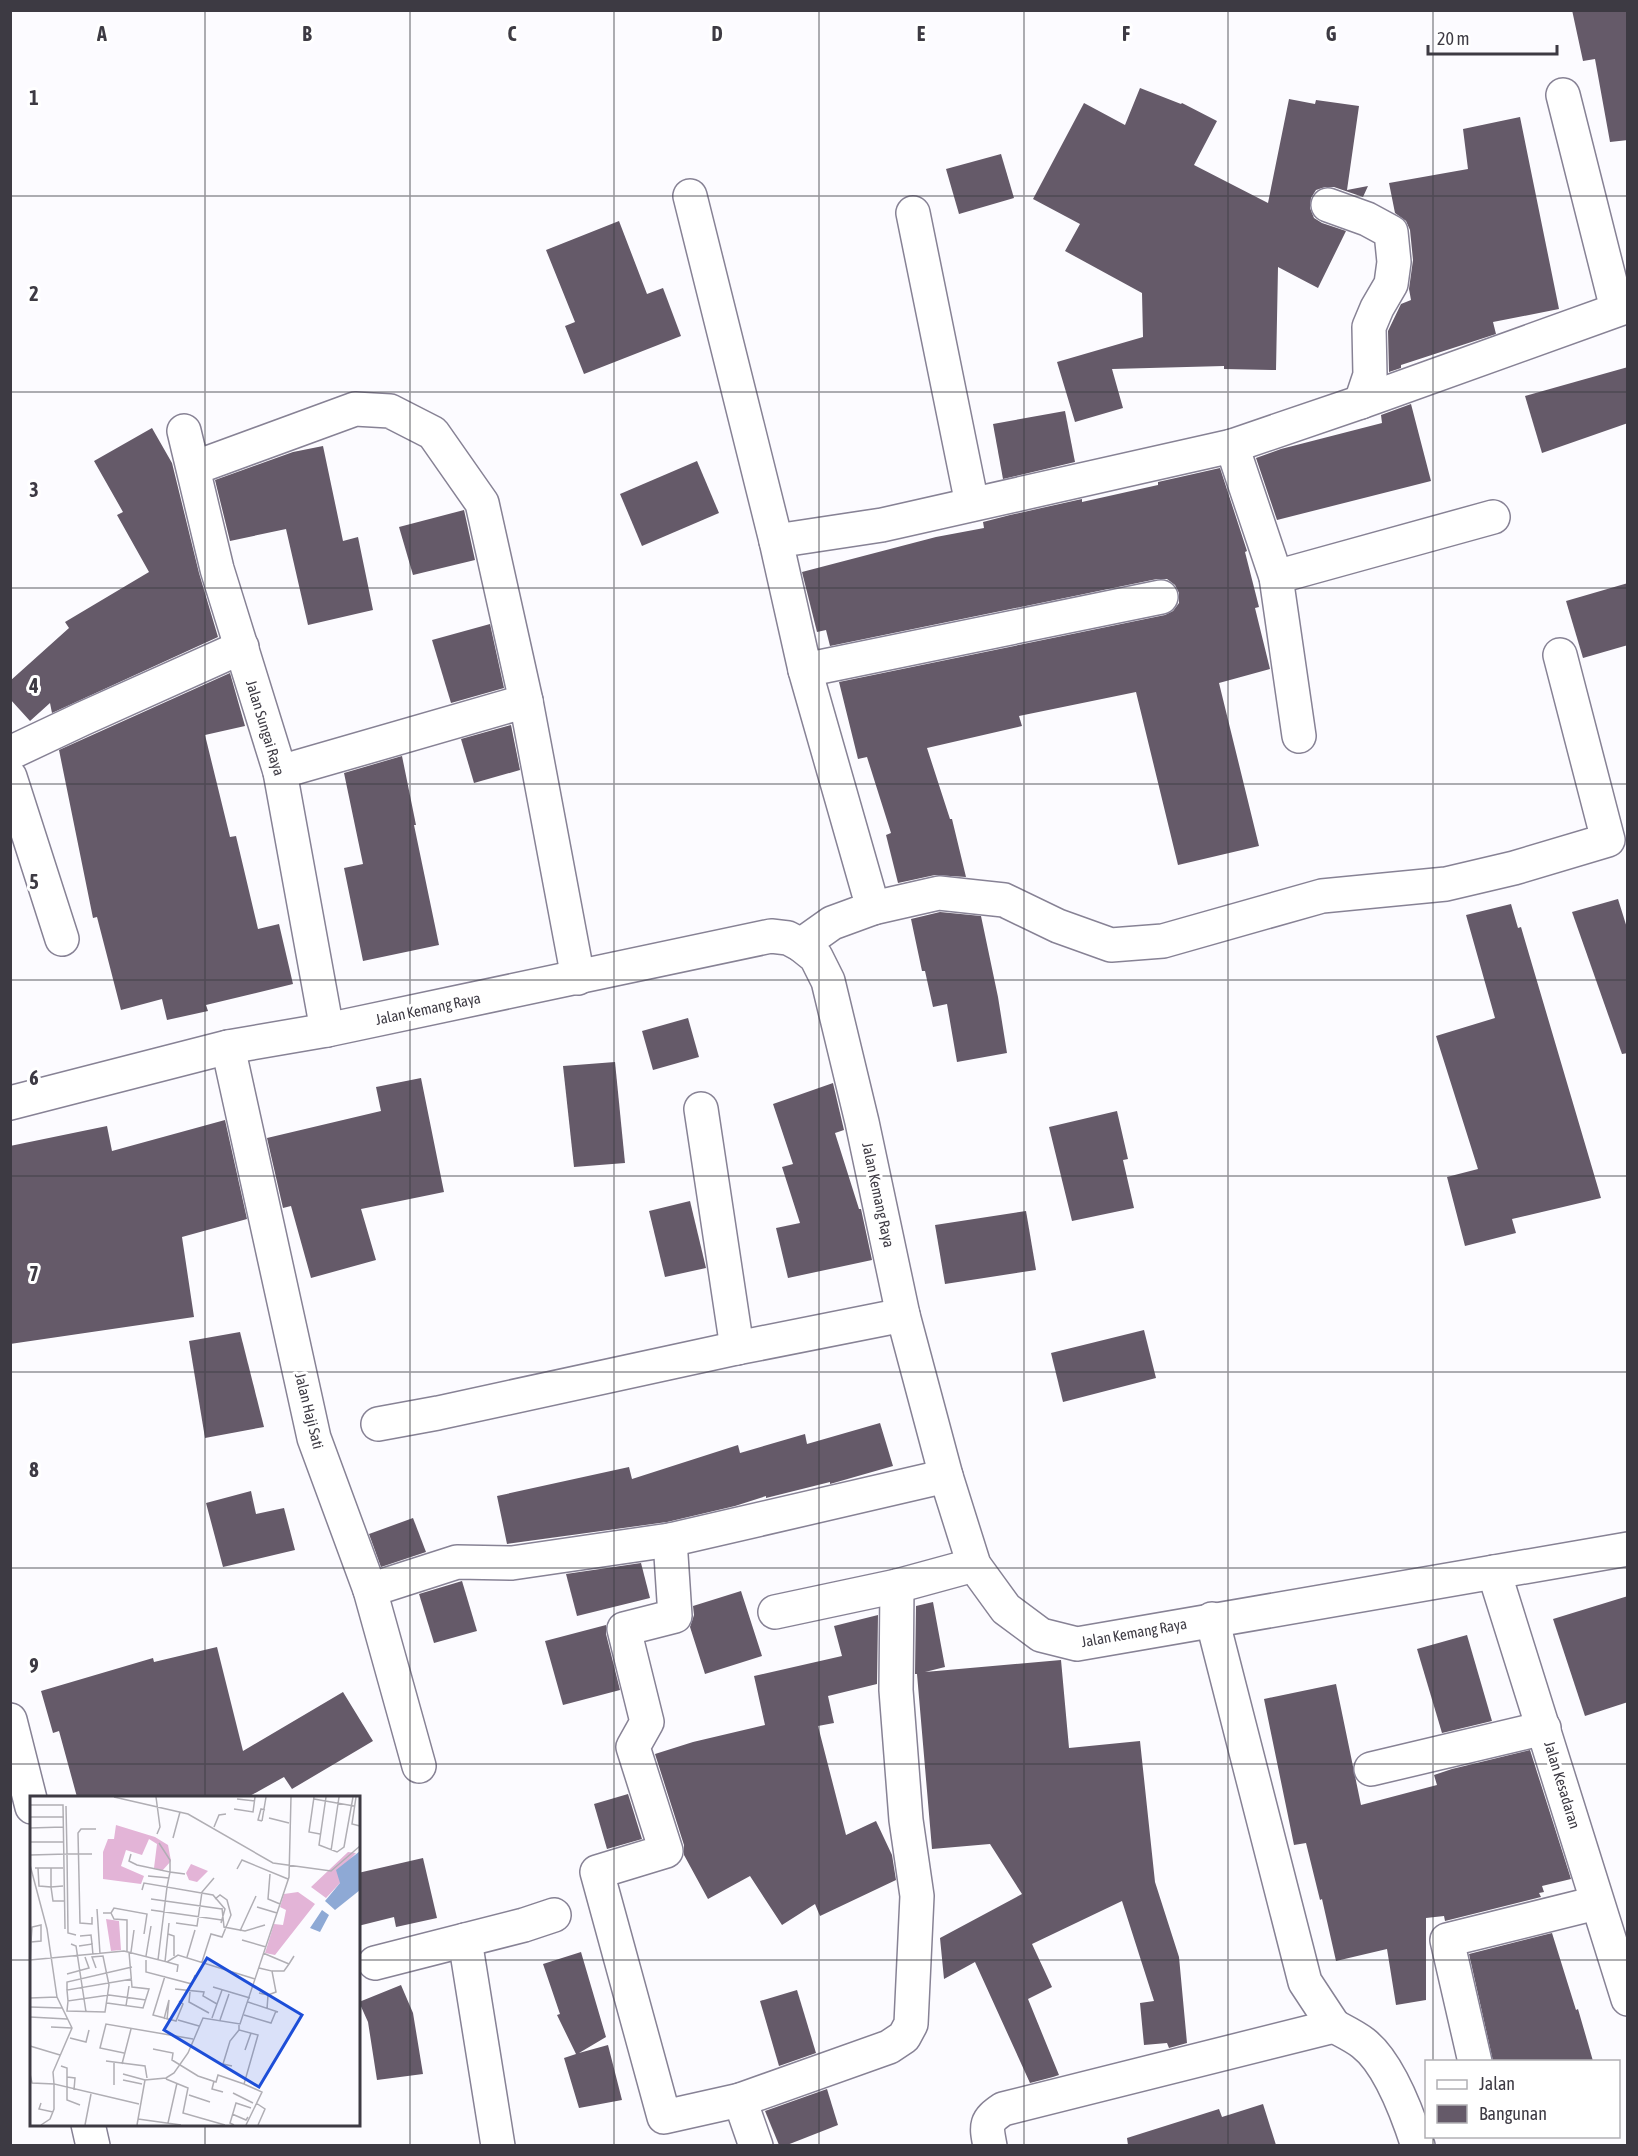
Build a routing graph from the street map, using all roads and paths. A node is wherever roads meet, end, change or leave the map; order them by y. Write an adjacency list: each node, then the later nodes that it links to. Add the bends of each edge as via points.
1 (1563, 95): 5 (street)
2 (690, 196): 12 (street)
3 (1328, 205): 6 (street, via 1391,232 1391,284 1369,327 1370,375)
4 (913, 213): 10 (street)
5 (1622, 307): 6 (street)
6 (1361, 402): 8 (street)
7 (184, 431): 9 (street, Jalan Sungai Raya)
8 (1232, 446): 10 (street); 13 (street)
9 (194, 468): 15 (street, Jalan Sungai Raya, via 217,569); 18 (street, via 355,410 390,411 433,433 482,503)
10 (972, 504): 12 (street, via 882,525)
11 (1493, 517): 13 (street)
12 (776, 541): 17 (street)
13 (1276, 577): 19 (street)
14 (1161, 597): 17 (street)
15 (242, 647): 20 (street); 21 (street, Jalan Sungai Raya)
16 (1560, 655): 23 (street, via 1608,840 1446,884 1322,897 1163,941 1111,945 1058,926 1004,900 939,894)
17 (805, 670): 23 (street)
18 (526, 701): 21 (street); 26 (street)
19 (1299, 736)
20 (10, 753)
21 (280, 772): 27 (street, Jalan Sungai Raya)
22 (10, 777): 24 (street)
23 (873, 908): 25 (street, via 832,923)
24 (62, 939)
25 (801, 945): 26 (street, Jalan Kemang Raya, via 771,936); 31 (street, Jalan Kemang Raya, via 816,957 828,981)
26 (578, 978): 27 (street, Jalan Kemang Raya)
27 (327, 1030): 28 (street, Jalan Kemang Raya)
28 (228, 1047): 29 (street, Jalan Kemang Raya); 40 (street, Jalan Haji Sati, via 314,1438)
29 (10, 1102)
30 (701, 1109): 32 (street)
31 (903, 1316): 32 (street); 34 (street, Jalan Kemang Raya)
32 (737, 1348): 33 (street)
33 (378, 1424)
34 (946, 1476): 35 (street); 37 (street, Jalan Kemang Raya)
35 (670, 1540): 40 (street, via 513,1563 458,1562); 55 (street, via 675,1616 624,1629 647,1722 633,1747 666,1851 597,1872 664,2117)
36 (1628, 1549): 38 (street, Jalan Kemang Raya)
37 (974, 1565): 39 (street); 42 (street, Jalan Kemang Raya, via 1006,1609 1041,1635 1077,1644)
38 (1494, 1572): 42 (street, Jalan Kemang Raya); 44 (street, Jalan Kesadaran)
39 (897, 1586): 41 (street); 55 (street, via 896,1690 906,1820 917,1896 911,2024 904,2037 889,2047)
40 (370, 1590): 45 (street, Jalan Haji Sati)
41 (775, 1612)
42 (1212, 1619): 53 (street, via 1305,1982)
43 (10, 1720): 47 (street)
44 (1544, 1728): 46 (street); 48 (street, Jalan Kesadaran)
45 (419, 1766)
46 (1371, 1769)
47 (30, 1799)
48 (1596, 1903): 52 (street, Jalan Kesadaran); 54 (street, via 1447,1940)
49 (554, 1915): 50 (street)
50 (465, 1940): 51 (street); 58 (street)
51 (375, 1963)
52 (1628, 1999)
53 (1334, 2026): 60 (street, via 1003,2109 986,2126); 61 (street, via 1364,2043 1385,2069)
54 (1475, 2060)
55 (740, 2100): 59 (street)
56 (88, 2126): 57 (street)
57 (93, 2145)
58 (498, 2145)
59 (756, 2145)
60 (990, 2145)
61 (1418, 2145)

